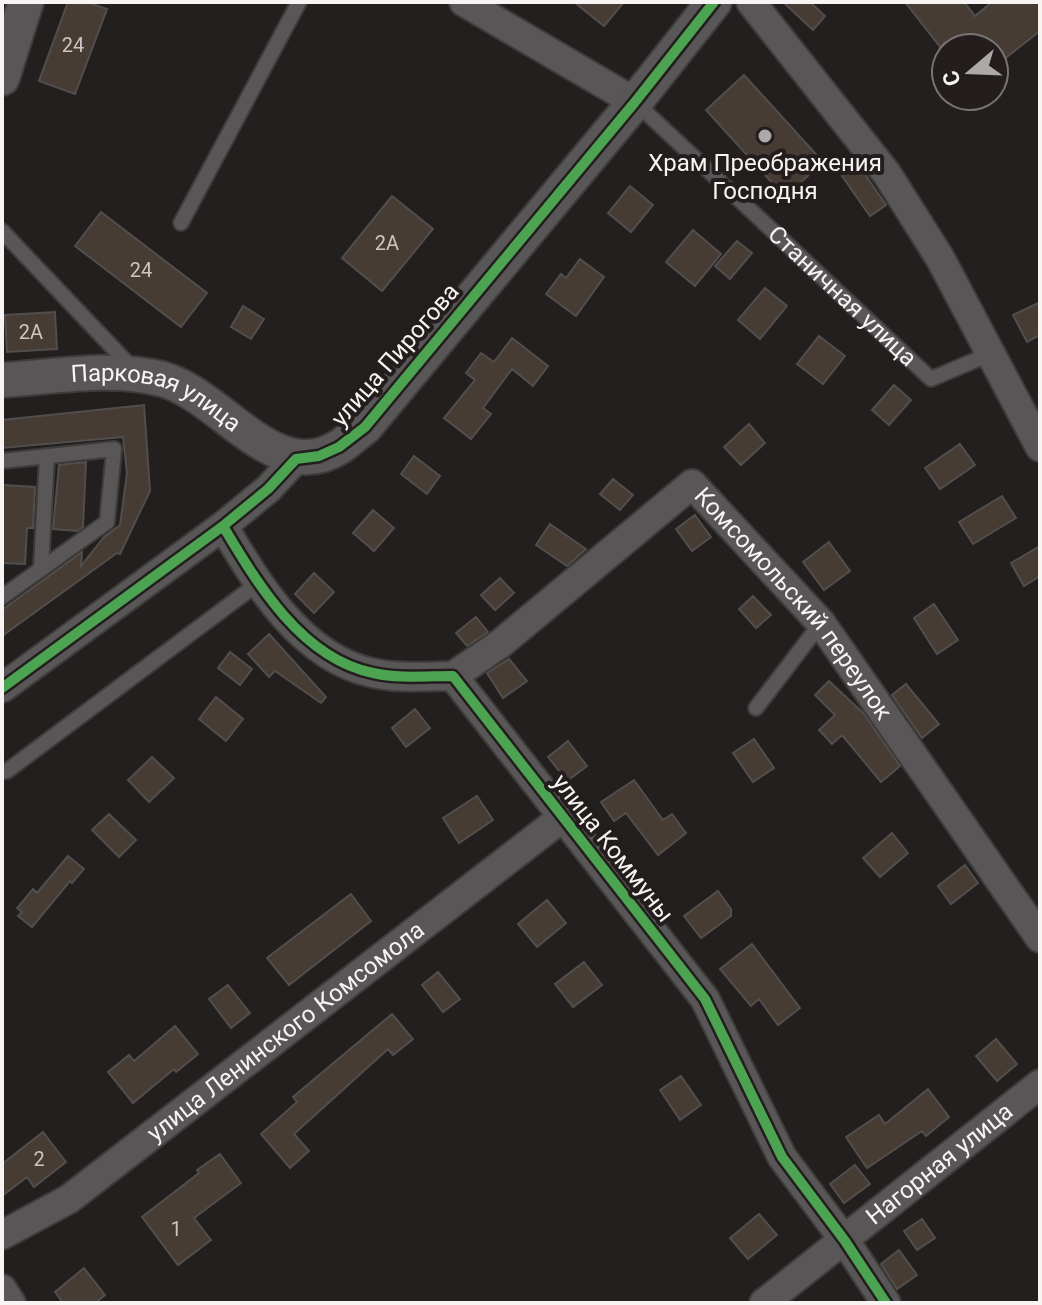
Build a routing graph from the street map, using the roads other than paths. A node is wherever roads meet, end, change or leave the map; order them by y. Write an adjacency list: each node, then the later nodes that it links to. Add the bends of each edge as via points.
1 (26, 2): 6 (street)
2 (299, 2): 8 (lane)
3 (464, 2): 7 (street)
4 (714, 2): 7 (street, улица Пирогова)
5 (751, 2): 10 (street, via 887,174)
6 (2, 75)
7 (635, 102): 10 (lane, Станичная улица, via 931,379); 15 (street, улица Пирогова, via 365,427 339,447)
8 (181, 223)
9 (2, 231): 11 (lane)
10 (992, 353): 13 (street)
11 (138, 375): 12 (street, Парковая улица); 15 (street, Парковая улица, via 199,395 275,452)
12 (2, 380)
13 (1040, 447)
14 (47, 456): 16 (lane); 18 (lane); 18 (lane, via 114,449 107,522)
15 (296, 459): 17 (street)
16 (2, 461)
17 (223, 526): 19 (street); 23 (street)
18 (41, 569): 20 (lane)
19 (257, 584): 22 (street, via 303,635 339,661 401,677); 25 (lane)
20 (2, 597)
21 (821, 623): 22 (street, Комсомольский переулок, via 692,484 500,644); 24 (lane); 27 (street, Комсомольский переулок)
22 (453, 676): 26 (street, улица Коммуны)
23 (2, 688)
24 (756, 708)
25 (2, 772)
26 (563, 817): 29 (street, улица Ленинского Комсомола, via 69,1199); 30 (street, улица Коммуны, via 705,999 782,1157)
27 (1040, 938)
28 (1040, 1084): 30 (street, Нагорная улица)
29 (2, 1235)
30 (845, 1241): 33 (street, Нагорная улица); 34 (street, улица Коммуны)
31 (2, 1289): 32 (street)
32 (11, 1303)
33 (764, 1303)
34 (886, 1303)

